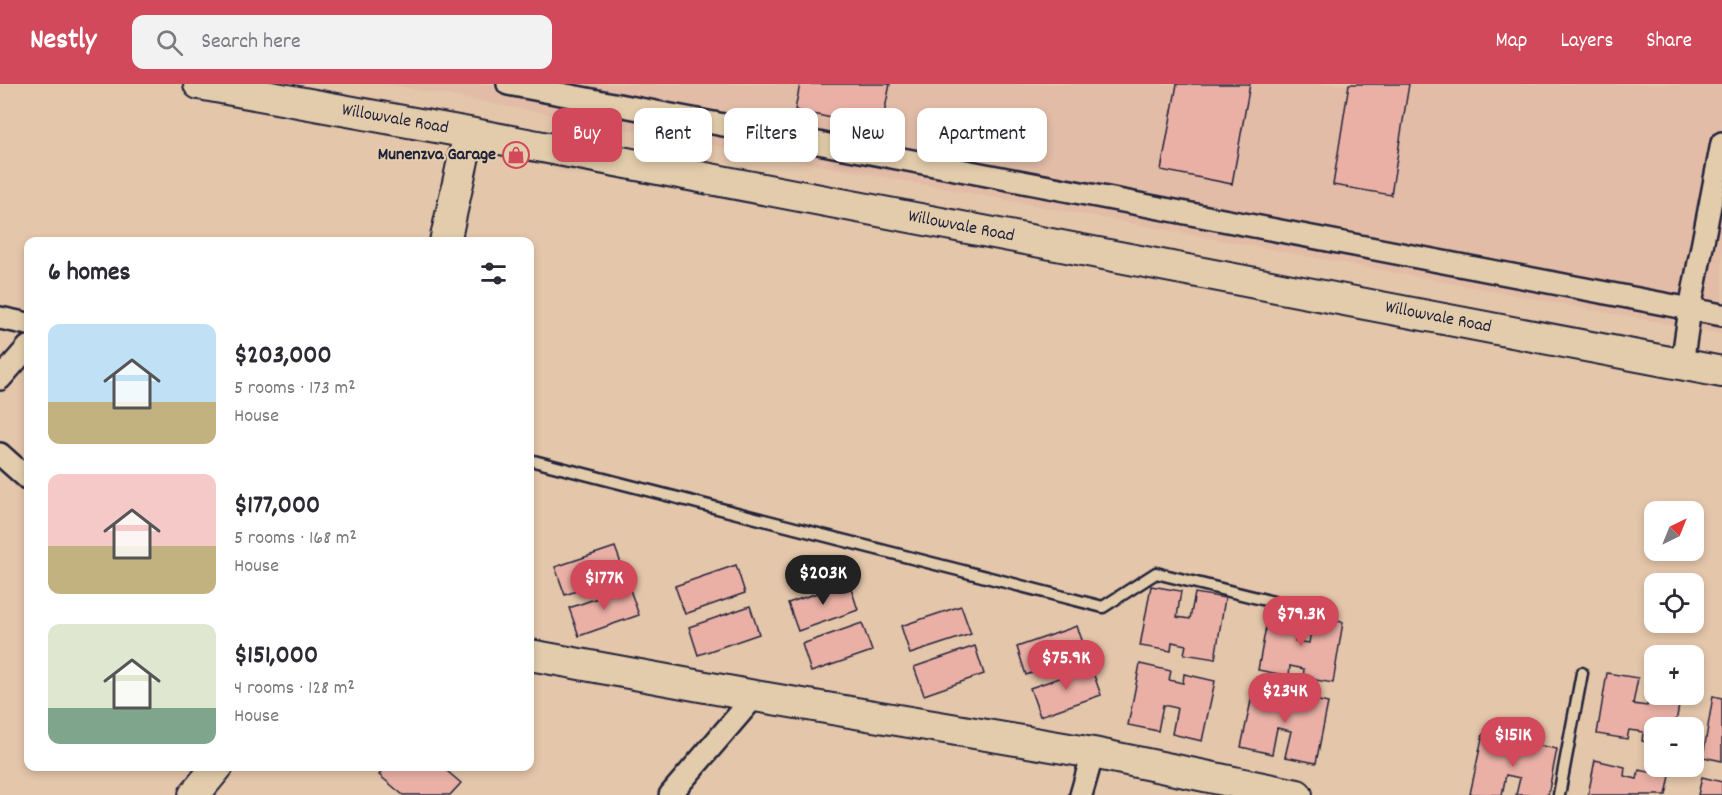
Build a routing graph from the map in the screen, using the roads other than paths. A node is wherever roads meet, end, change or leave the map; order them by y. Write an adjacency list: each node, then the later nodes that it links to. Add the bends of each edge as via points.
1 (199, 84): 3 (main road, Willowvale Road)
2 (508, 84): 6 (street)
3 (470, 133): 5 (main road); 11 (main road, Willowvale Road)
4 (1722, 143): 6 (street)
5 (446, 237)
6 (1690, 309): 7 (street); 11 (street)
7 (1722, 315)
8 (0, 318): 9 (street)
9 (24, 323)
10 (24, 352): 13 (street)
11 (1682, 364): 12 (main road, Willowvale Road)
12 (1722, 372)
13 (0, 379)
14 (0, 454): 16 (street)
15 (534, 461): 17 (lane, via 1103,608 1156,573)
16 (24, 475)
17 (1294, 607)
18 (534, 656): 20 (main road)
19 (1582, 673): 27 (lane)
20 (754, 696): 21 (main road); 24 (street)
21 (1093, 753): 25 (street); 26 (main road)
22 (214, 771): 23 (main road)
23 (194, 795)
24 (670, 795)
25 (1081, 795)
26 (1297, 795)
27 (1559, 795)

